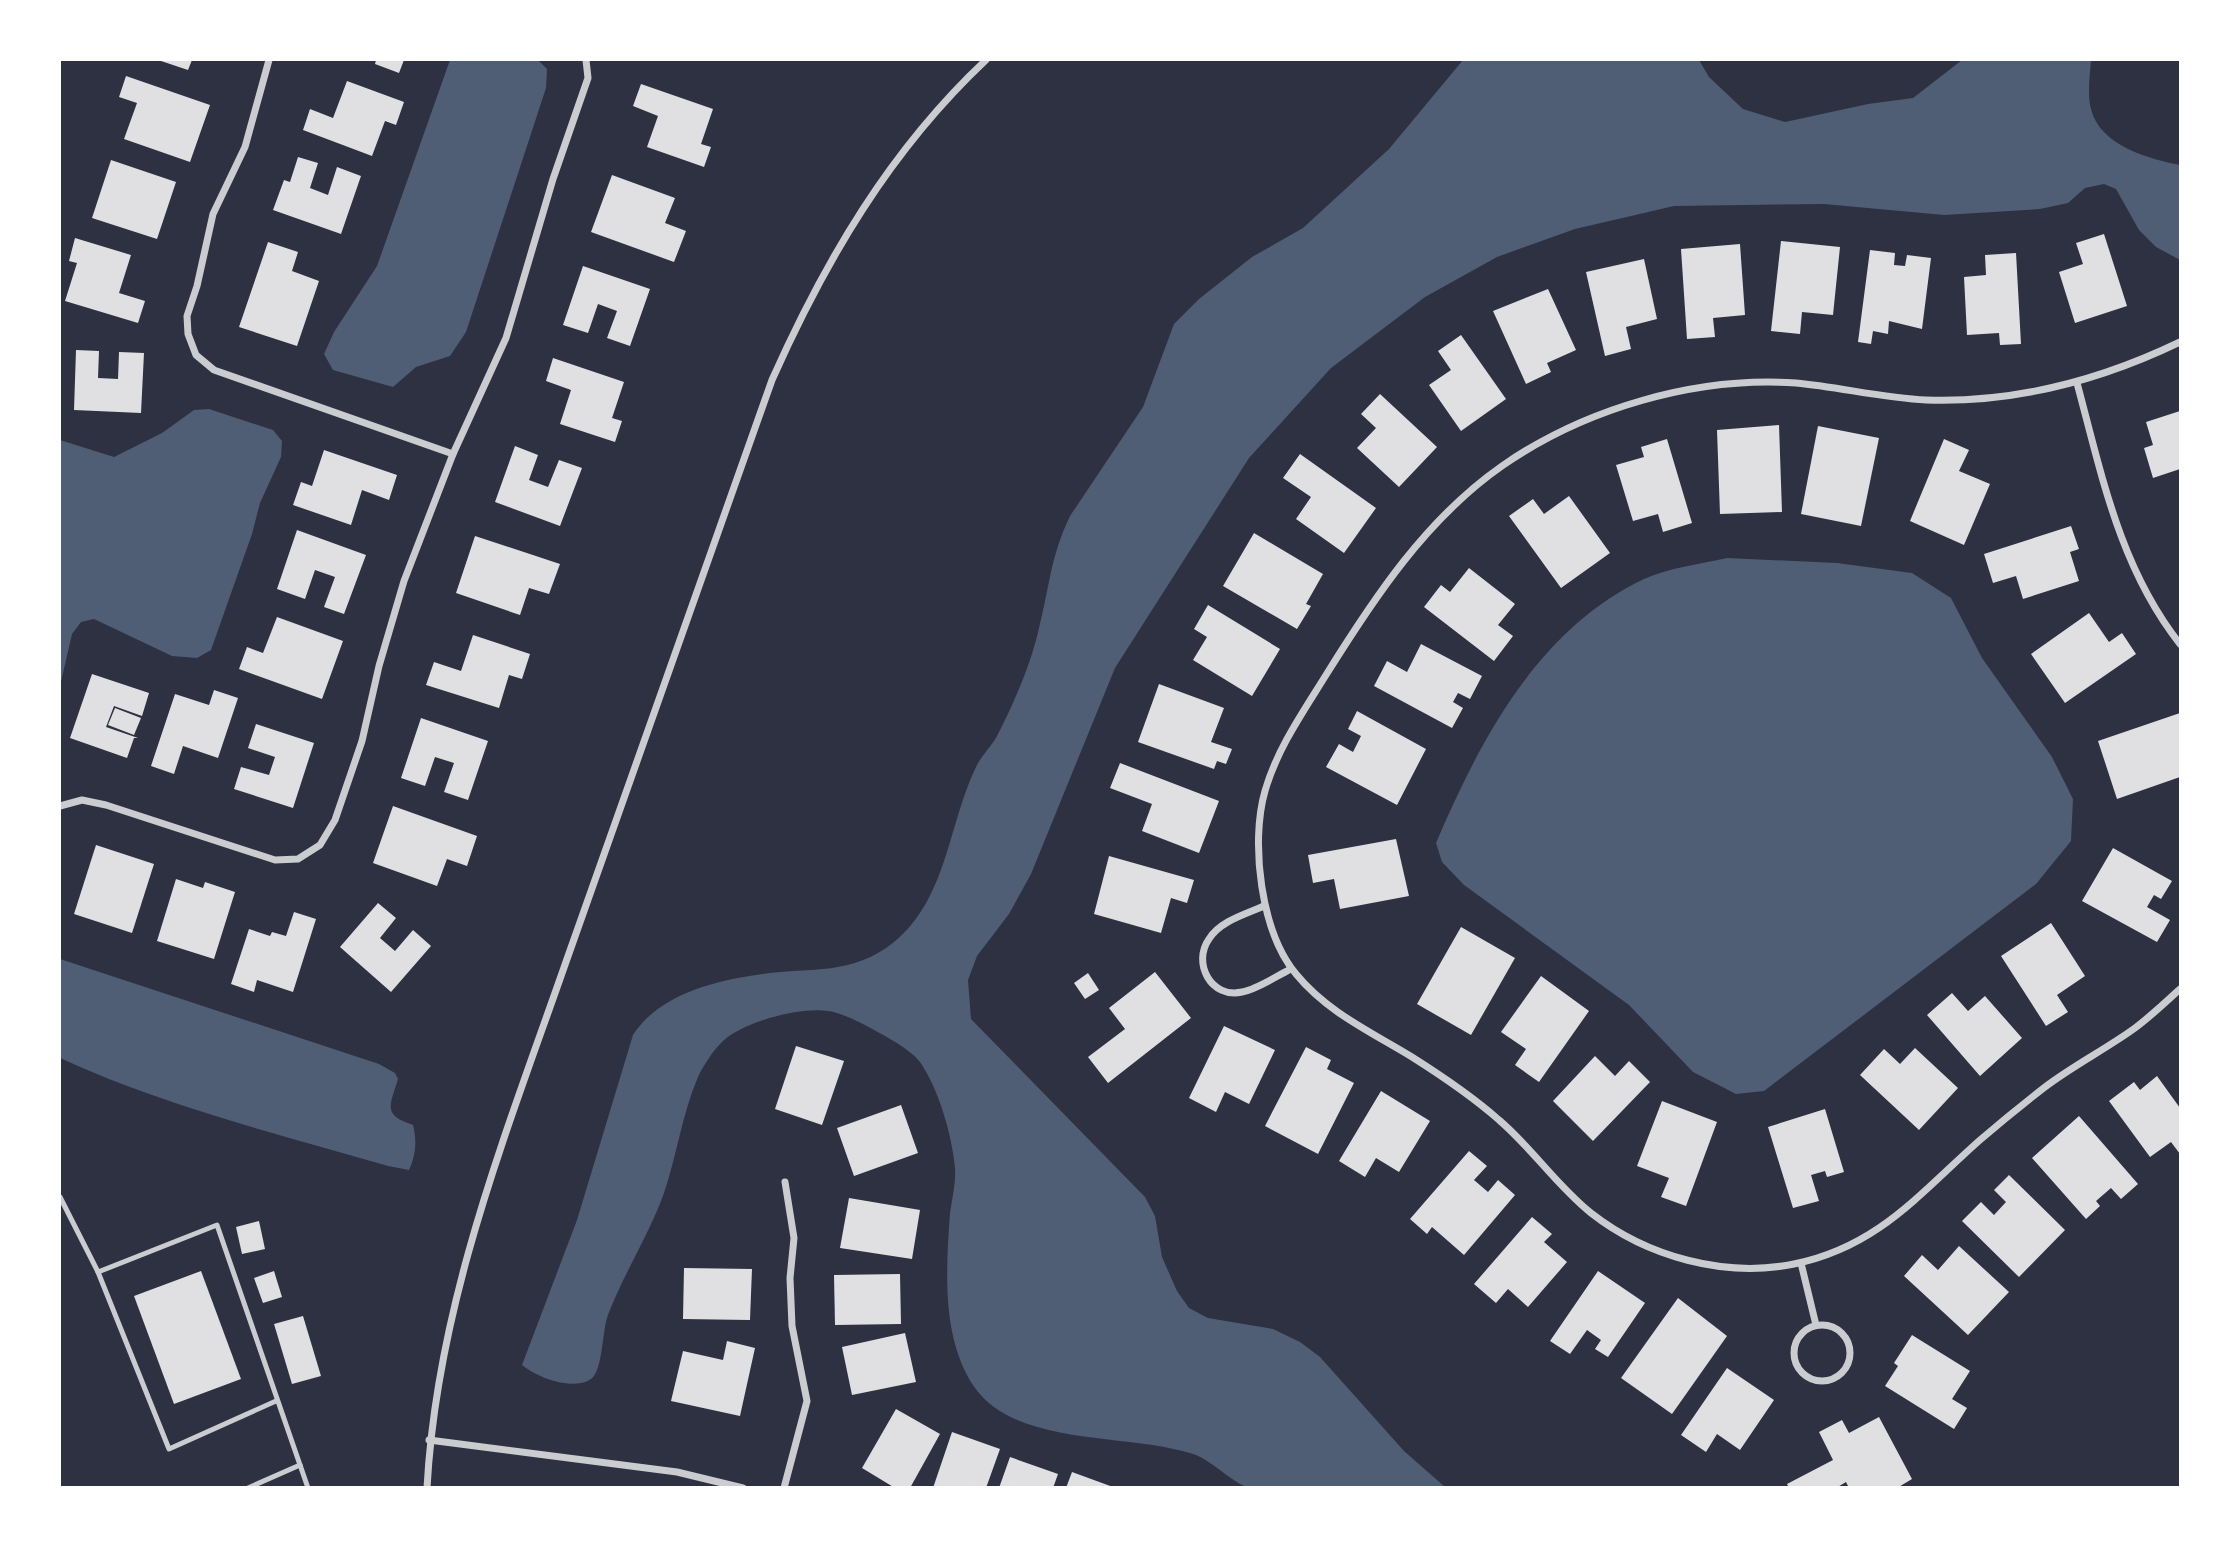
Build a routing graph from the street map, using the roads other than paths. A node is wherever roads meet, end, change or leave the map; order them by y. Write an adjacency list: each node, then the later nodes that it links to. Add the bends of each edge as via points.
1 (269, 60): 6 (street, via 245,147 213,214 187,316 196,355 214,370)
2 (586, 60): 6 (street, via 588,78 506,338)
3 (986, 60): 18 (street, via 907,144 860,209 804,306 772,380 489,1181 443,1351)
4 (2180, 342): 5 (street)
5 (2077, 383): 7 (street, via 2115,525 2145,593); 9 (street, via 2005,396 1927,400 1791,383 1685,389 1627,405 1504,464 1454,504 1407,556 1363,616 1283,746 1264,794 1258,855)
6 (453, 454): 8 (street, via 404,581 357,754 334,820 320,845 298,859 275,860 106,805 82,800)
7 (2180, 644)
8 (60, 806)
9 (1264, 906): 10 (street); 10 (street, via 1222,925 1208,939 1201,959 1205,974 1214,987 1227,993 1243,992)
10 (1291, 969): 14 (street, via 1351,1023 1462,1090 1505,1125 1591,1213 1634,1240 1679,1259 1724,1267)
11 (2180, 989): 14 (street, via 1980,1140 1900,1215 1858,1241)
12 (785, 1182): 24 (street, via 794,1238 792,1326 807,1401)
13 (60, 1197): 15 (lane)
14 (1801, 1263): 16 (street)
15 (98, 1272): 17 (lane, via 169,1450); 17 (lane, via 217,1225)
16 (1816, 1325): 16 (street, via 1800,1334 1794,1359 1810,1379 1828,1381 1844,1370 1850,1352 1843,1334)
17 (276, 1401): 19 (lane)
18 (429, 1440): 22 (street); 23 (street, via 677,1472)
19 (300, 1465): 20 (lane); 21 (lane)
20 (248, 1488)
21 (308, 1488)
22 (427, 1488)
23 (743, 1488)
24 (784, 1488)

